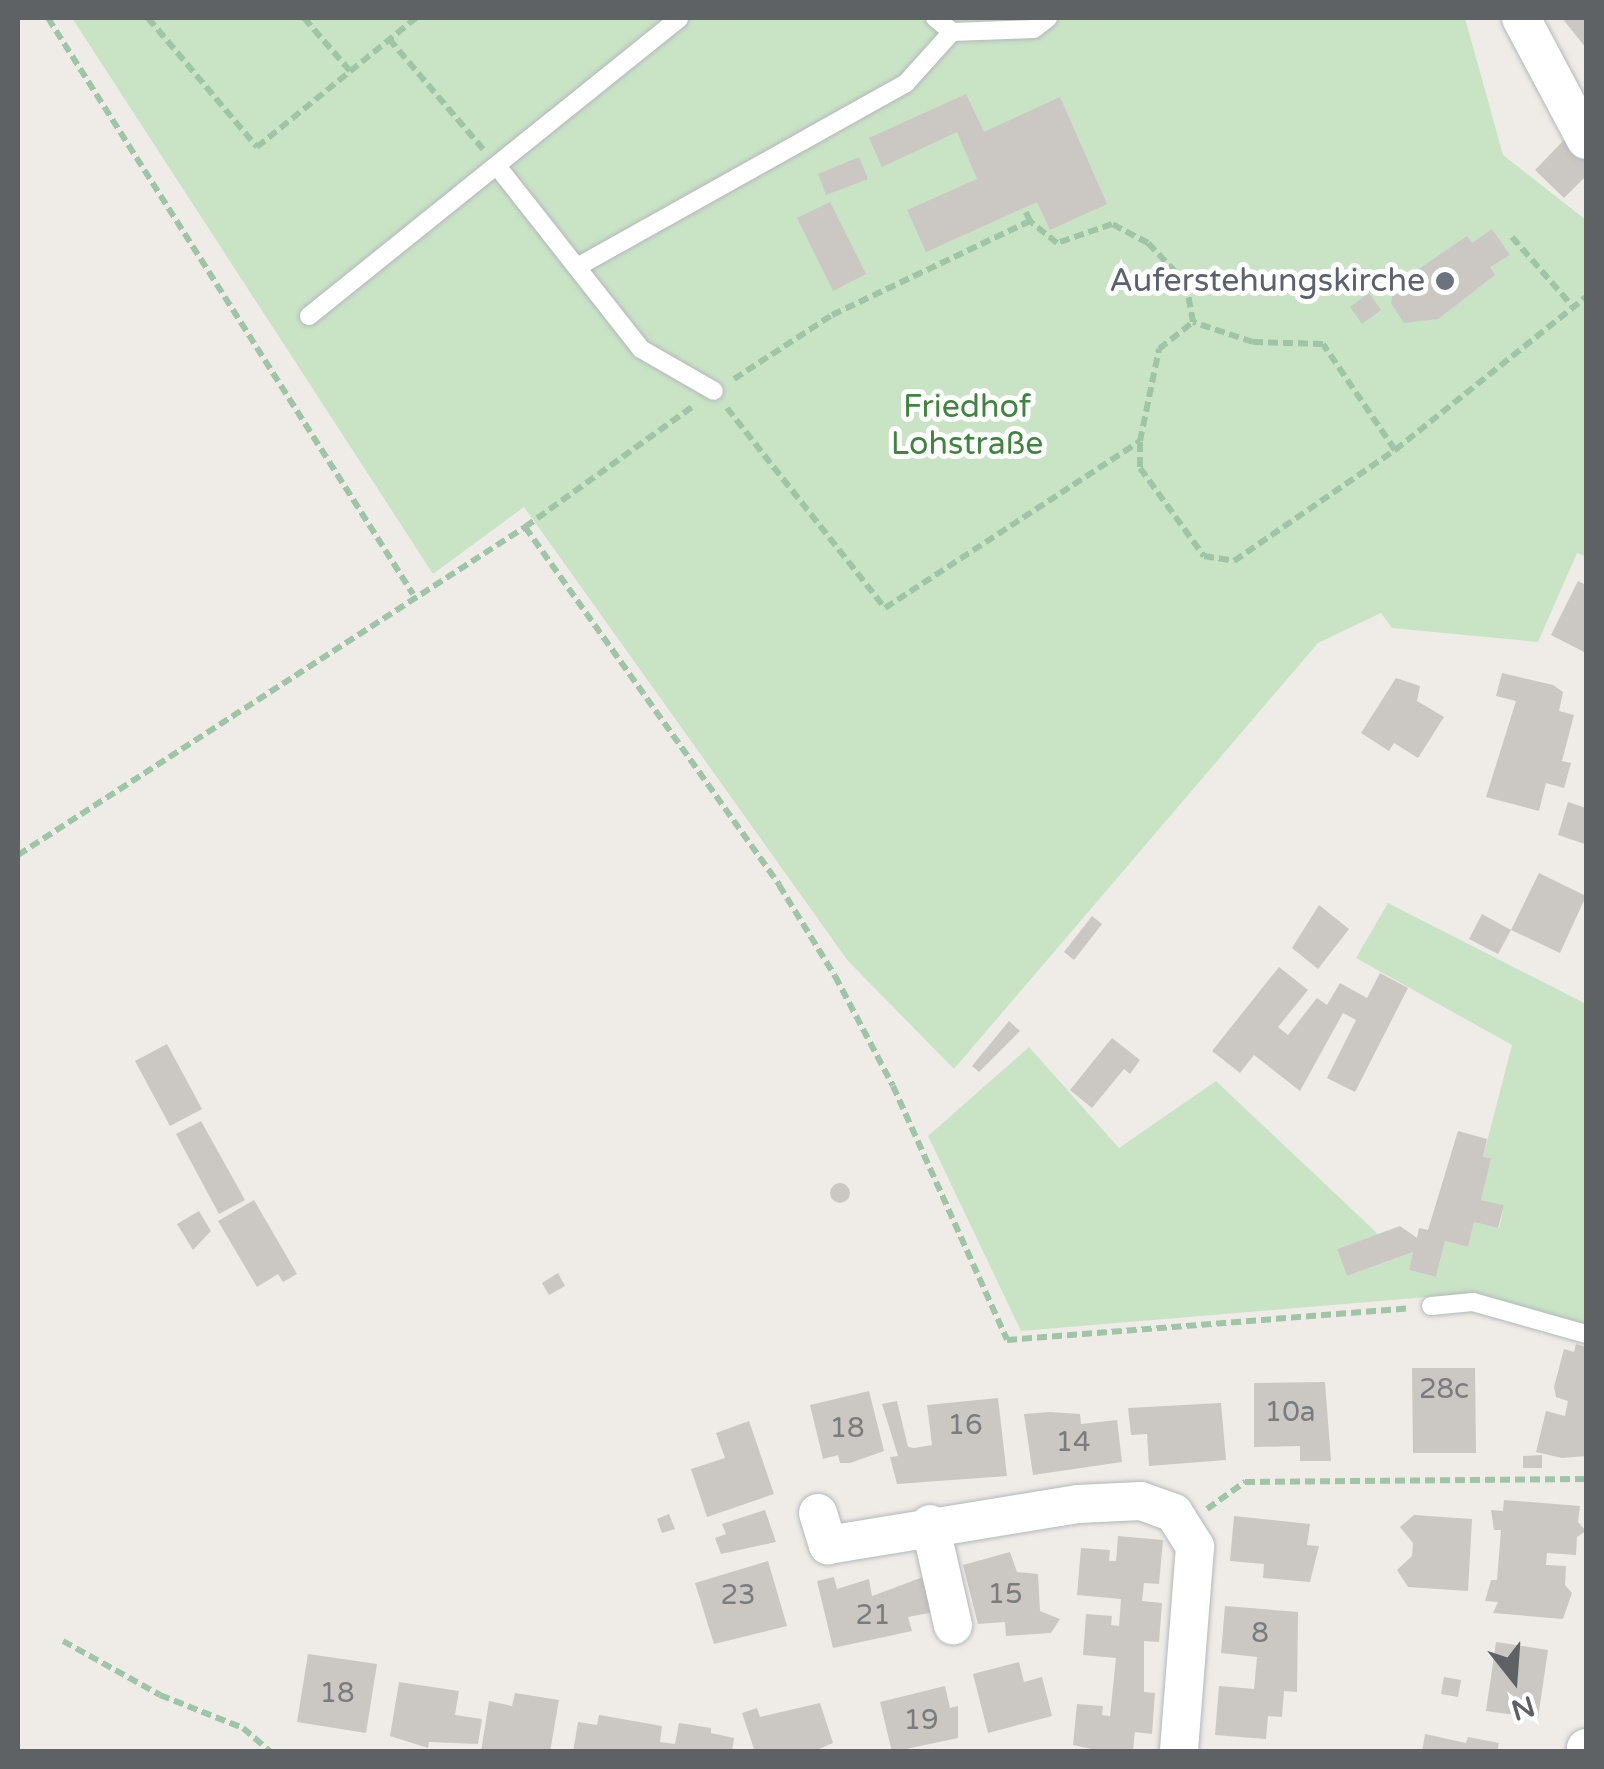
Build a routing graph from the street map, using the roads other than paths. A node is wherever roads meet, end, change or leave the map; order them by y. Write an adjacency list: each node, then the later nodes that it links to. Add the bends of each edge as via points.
1 (680, 18): 7 (lane)
2 (936, 18): 5 (lane)
3 (1048, 18): 5 (lane, via 1034,28)
4 (1521, 18): 6 (street)
5 (952, 32): 8 (lane, via 906,83)
6 (1586, 140)
7 (497, 166): 8 (lane); 9 (lane)
8 (576, 267): 10 (lane, via 641,349)
9 (309, 316)
10 (714, 392)
11 (1431, 1306): 12 (lane, via 1474,1302)
12 (1586, 1334)
13 (818, 1513): 14 (street, via 828,1545)
14 (930, 1524): 15 (street); 16 (street, via 1141,1501 1162,1506 1185,1524 1196,1569)
15 (953, 1625)
16 (1179, 1752)

